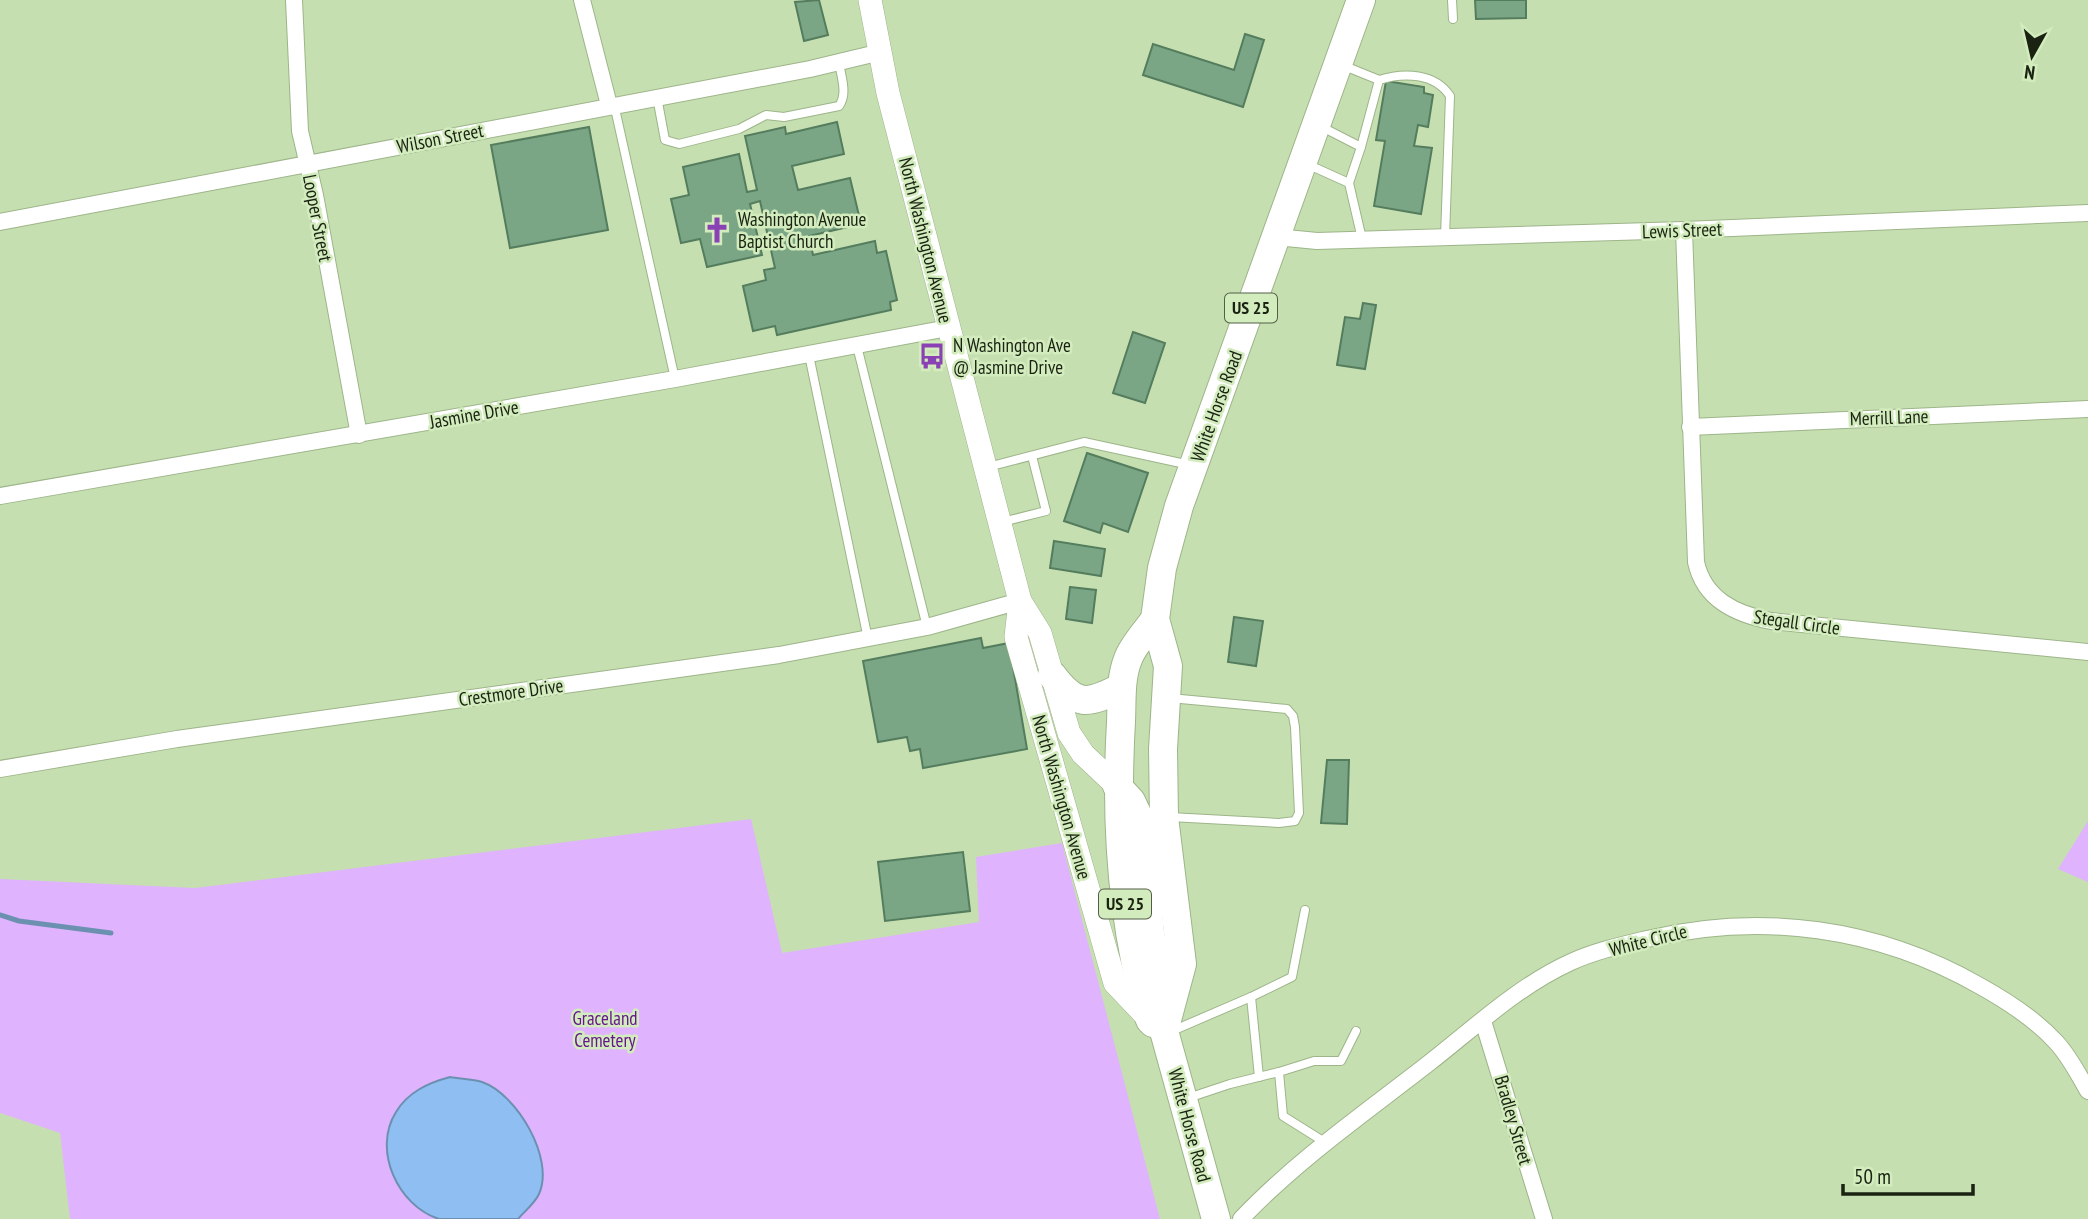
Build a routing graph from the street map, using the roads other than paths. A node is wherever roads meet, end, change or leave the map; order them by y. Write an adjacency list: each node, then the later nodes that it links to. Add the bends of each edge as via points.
1 (295, 0): 16 (street, Looper Street, via 300,131)
2 (582, 0): 12 (street)
3 (870, 0): 7 (main road, North Washington Avenue)
4 (1361, 0): 9 (highway, White Horse Road / US 25)
5 (1452, 0): 6 (lane)
6 (1453, 19)
7 (881, 52): 8 (street, Wilson Street); 24 (main road, North Washington Avenue)
8 (839, 62): 11 (street, Wilson Street); 11 (lane, via 844,90 839,106 784,117 766,115 739,129 679,144 665,140)
9 (1338, 64): 10 (lane); 13 (highway, White Horse Road / US 25)
10 (1379, 80): 14 (lane); 22 (lane, via 1426,78 1442,84 1450,96)
11 (657, 97): 12 (street, Wilson Street)
12 (612, 105): 16 (street, Wilson Street); 27 (lane)
13 (1317, 124): 14 (lane); 15 (highway, White Horse Road / US 25)
14 (1361, 146): 17 (lane)
15 (1303, 162): 17 (lane); 21 (highway, White Horse Road / US 25)
16 (308, 163): 19 (street, Wilson Street); 30 (street, Looper Street)
17 (1349, 183): 23 (lane)
18 (2088, 213): 20 (street, Lewis Street)
19 (0, 222)
20 (1684, 230): 22 (street, Lewis Street); 29 (street, Stegall Circle)
21 (1276, 237): 23 (street, Lewis Street); 32 (highway, White Horse Road / US 25)
22 (1445, 237): 23 (street, Lewis Street)
23 (1362, 239)
24 (948, 328): 25 (street, Jasmine Drive); 33 (main road, North Washington Avenue)
25 (857, 346): 26 (street, Jasmine Drive); 38 (lane)
26 (809, 355): 27 (street, Jasmine Drive); 39 (lane)
27 (675, 379): 30 (street, Jasmine Drive)
28 (2088, 409): 29 (street, Merrill Lane)
29 (1690, 427): 40 (street, Stegall Circle, via 1697,569 1702,583 1733,610 1814,627)
30 (359, 435): 34 (street, Jasmine Drive)
31 (1032, 456): 32 (lane, via 1084,442); 33 (lane); 35 (lane, via 1046,511)
32 (1194, 466): 37 (highway, White Horse Road / US 25, via 1166,556)
33 (985, 467): 35 (main road, North Washington Avenue)
34 (0, 496)
35 (999, 523): 36 (main road, North Washington Avenue)
36 (1020, 601): 38 (street, Crestmore Drive); 41 (main road, North Washington Avenue, via 1040,633); 50 (main road, North Washington Avenue, via 1017,637 1115,983)
37 (1155, 619): 42 (highway, White Horse Road / US 25, via 1128,658); 43 (highway, White Horse Road / US 25, via 1168,666)
38 (927, 627): 39 (street, Crestmore Drive)
39 (868, 639): 44 (street, Crestmore Drive)
40 (2088, 652)
41 (1052, 675): 42 (highway, via 1067,695 1081,701 1105,697); 45 (main road, North Washington Avenue, via 1069,733 1083,754)
42 (1122, 687): 45 (highway, White Horse Road / US 25)
43 (1167, 698): 46 (highway, White Horse Road / US 25); 46 (lane, via 1287,709 1295,727 1298,813 1295,821 1279,823)
44 (0, 769)
45 (1117, 786): 50 (highway, via 1140,820)
46 (1164, 817): 50 (highway, White Horse Road / US 25, via 1182,964)
47 (1305, 910): 48 (lane, via 1292,977)
48 (1251, 997): 50 (lane); 53 (lane)
49 (1483, 1021): 54 (street, White Circle, via 1550,972 1625,944 1709,927 1809,928 1905,950 2005,1000 2057,1043); 56 (street, White Circle); 59 (street, Bradley Street)
50 (1160, 1028): 55 (highway, White Horse Road / US 25)
51 (1356, 1031): 52 (lane, via 1341,1062 1314,1061)
52 (1279, 1072): 53 (lane); 56 (lane, via 1283,1116)
53 (1259, 1076): 55 (lane)
54 (2088, 1091)
55 (1182, 1101): 57 (highway, White Horse Road / US 25)
56 (1326, 1143): 58 (street, White Circle)
57 (1216, 1219)
58 (1241, 1219)
59 (1544, 1219)

